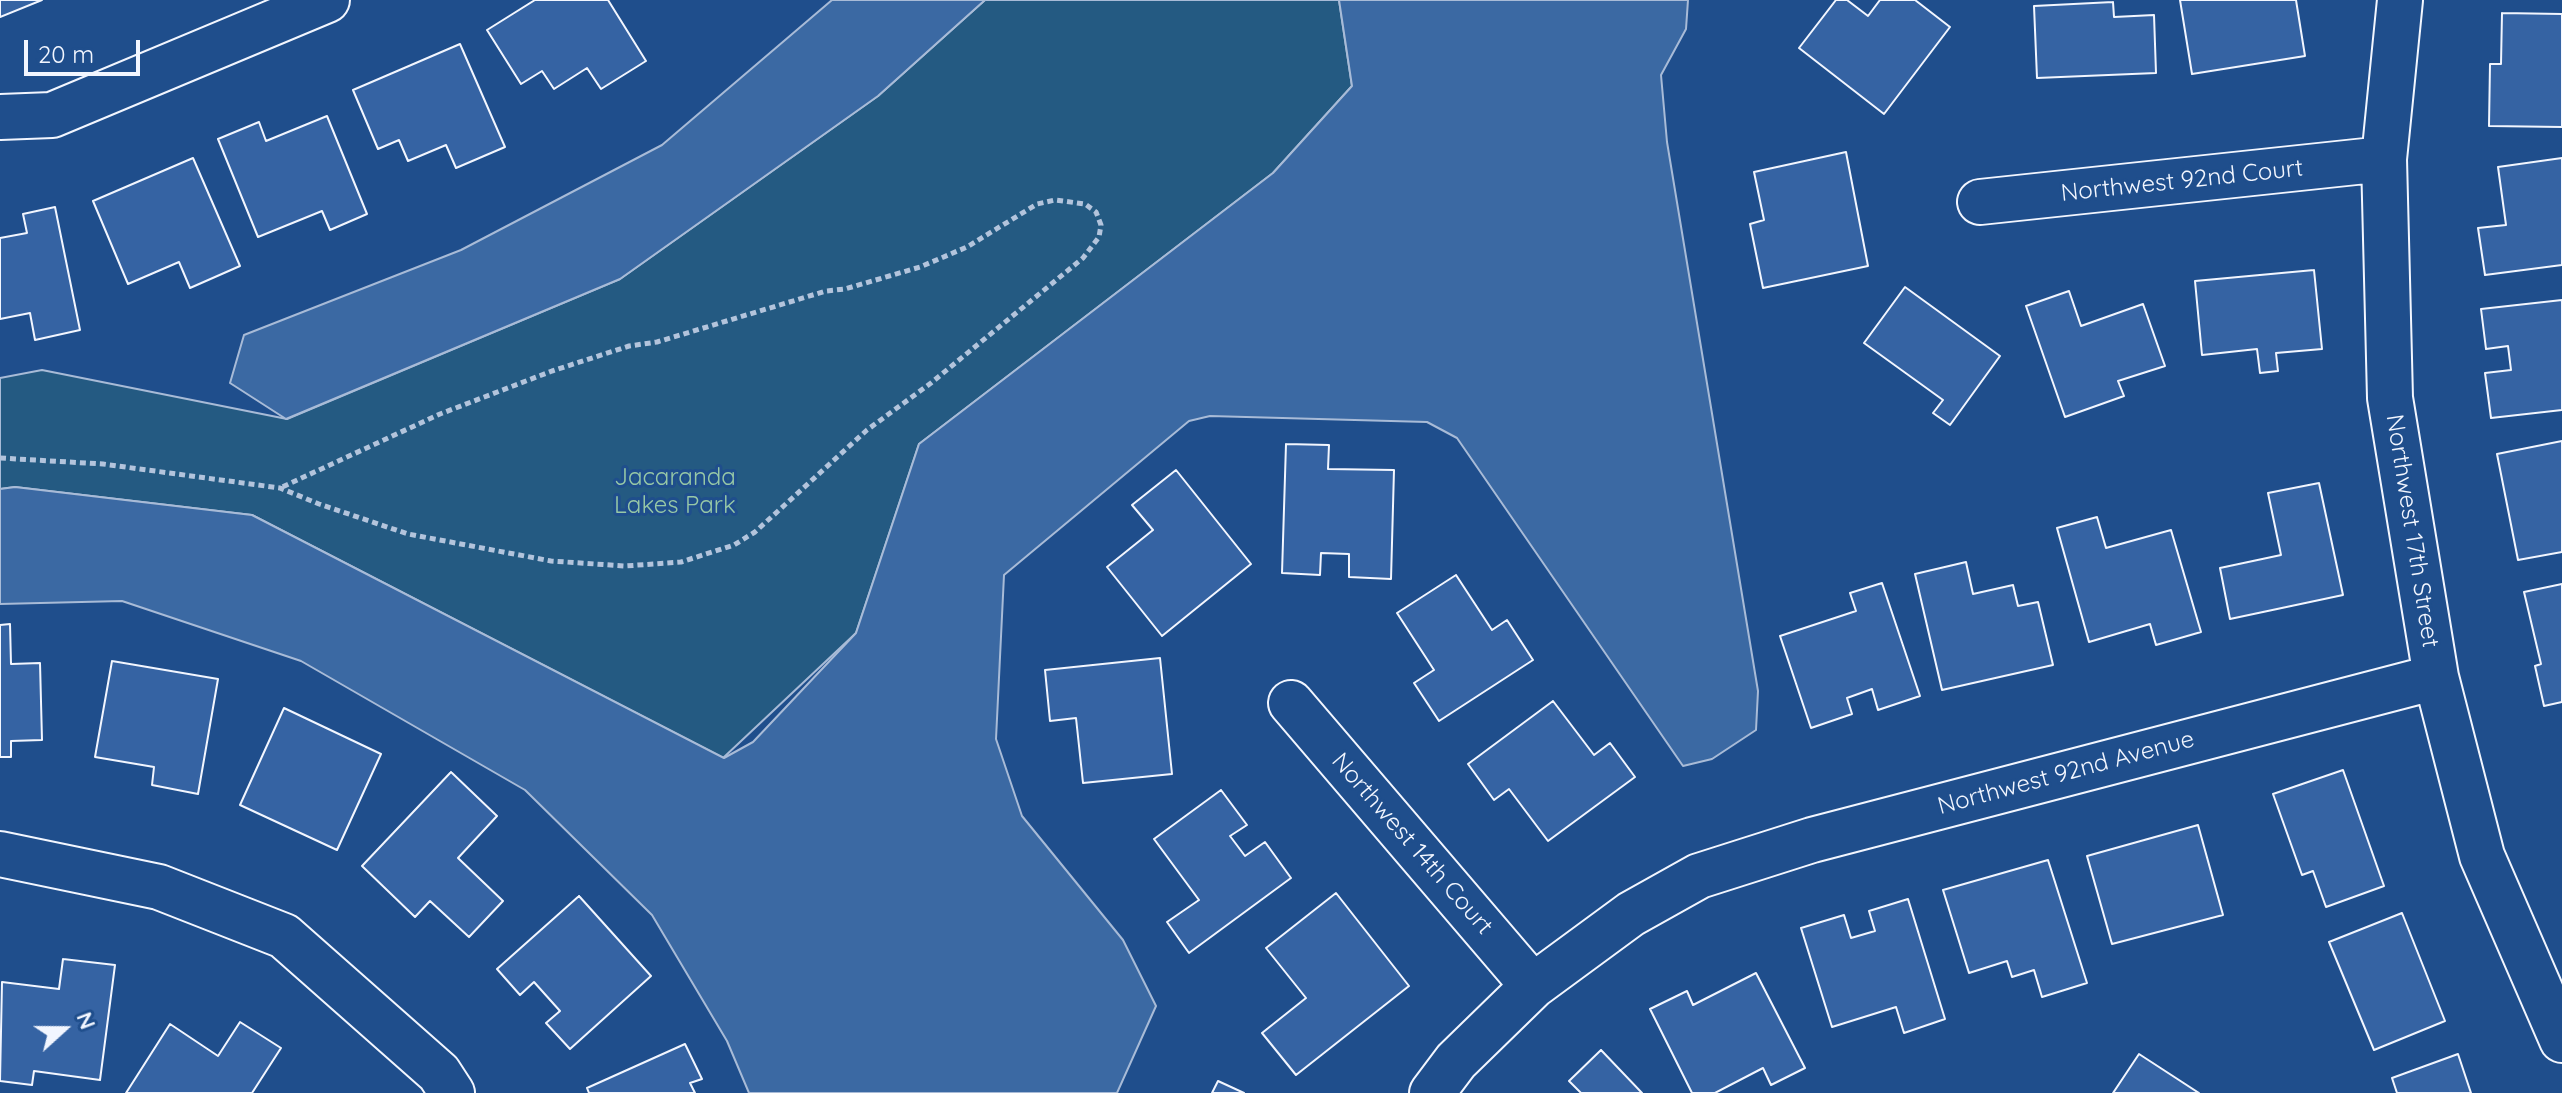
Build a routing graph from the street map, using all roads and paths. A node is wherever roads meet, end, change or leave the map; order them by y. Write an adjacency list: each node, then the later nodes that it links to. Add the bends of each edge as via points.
1 (327, 0): 3 (street, via 52,115)
2 (2400, 0): 4 (street, Northwest 17th Street)
3 (0, 117)
4 (2384, 159): 5 (street, Northwest 92nd Court); 8 (street, Northwest 17th Street, via 2390,398)
5 (1980, 202)
6 (0, 458): 7 (path, via 103,464)
7 (280, 488): 7 (path, via 408,534 551,561 625,566 709,554 755,532 867,430 1083,258 1101,225 1085,204 1037,204 967,247 920,267 552,371 440,414)
8 (2436, 677): 11 (street, Northwest 92nd Avenue, via 1812,840 1699,876 1631,914); 12 (street, Northwest 17th Street, via 2482,856)
9 (1291, 703): 11 (street, Northwest 14th Court)
10 (0, 854): 13 (street, via 159,887 284,936 439,1073)
11 (1533, 986): 14 (street, Northwest 92nd Avenue, via 1456,1061)
12 (2562, 1040)
13 (452, 1093)
14 (1432, 1093)

